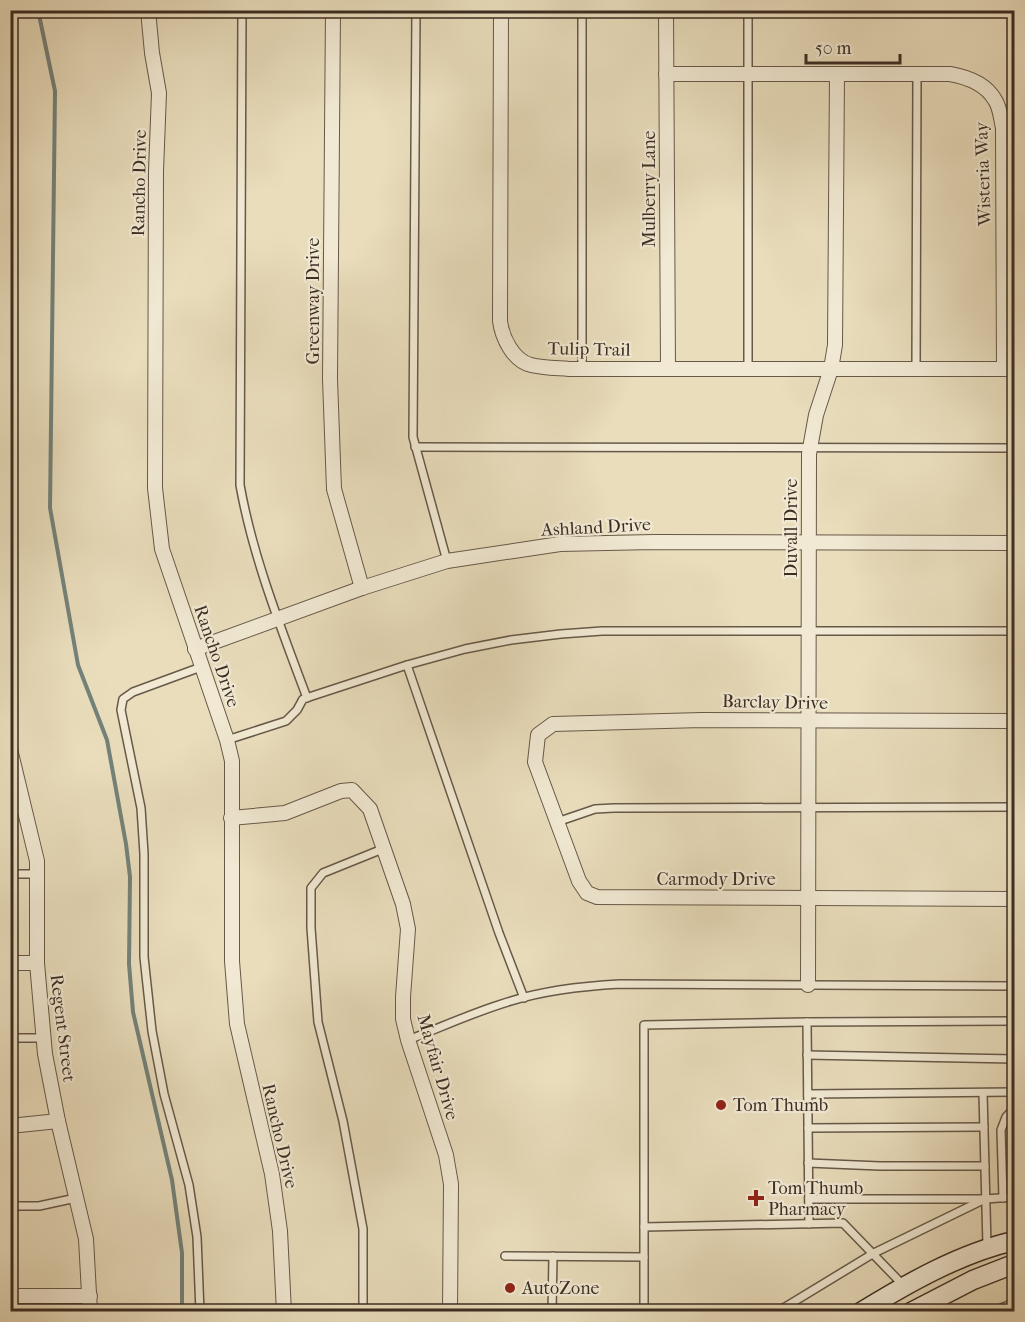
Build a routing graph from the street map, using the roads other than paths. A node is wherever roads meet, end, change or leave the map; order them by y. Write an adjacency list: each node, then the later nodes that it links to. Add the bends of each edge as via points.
1 (148, 10): 29 (street, Rancho Drive, via 159,93 155,488 162,549)
2 (242, 10): 26 (lane, via 240,485 246,520)
3 (333, 10): 25 (street, Greenway Drive, via 330,379 334,489)
4 (416, 10): 19 (lane)
5 (501, 10): 15 (street, Tulip Trail, via 501,329 511,351 529,365)
6 (582, 10): 15 (lane)
7 (666, 10): 9 (street, Mulberry Lane)
8 (748, 10): 10 (lane)
9 (666, 74): 10 (street, Wisteria Way); 13 (street, Mulberry Lane)
10 (749, 74): 11 (street, Wisteria Way); 14 (lane)
11 (837, 74): 12 (street, Wisteria Way); 16 (street, Duvall Drive, via 835,345)
12 (917, 74): 17 (lane); 18 (street, Wisteria Way, via 966,77 979,83 997,102 1003,128)
13 (668, 368): 14 (street, Tulip Trail); 15 (street, Tulip Trail)
14 (748, 368): 16 (street, Tulip Trail)
15 (582, 369)
16 (831, 369): 17 (street, Tulip Trail); 20 (street, Duvall Drive, via 816,415)
17 (916, 369): 18 (street, Tulip Trail)
18 (1009, 369)
19 (415, 447): 20 (lane); 24 (lane)
20 (811, 448): 21 (lane); 22 (street, Duvall Drive)
21 (1014, 448)
22 (809, 542): 23 (street, Ashland Drive); 24 (street, Ashland Drive, via 560,543); 28 (street, Duvall Drive)
23 (1014, 543)
24 (447, 561): 25 (street, Ashland Drive)
25 (362, 588): 26 (street, Ashland Drive)
26 (277, 619): 29 (street, Ashland Drive); 32 (lane)
27 (1014, 631): 28 (lane)
28 (809, 632): 30 (lane, via 561,634 499,642); 33 (street, Duvall Drive)
29 (195, 650): 31 (street, Rancho Drive)
30 (407, 665): 32 (lane); 52 (lane)
31 (201, 667): 36 (street, Rancho Drive); 91 (lane, via 133,692 123,699 121,710 141,808 144,957 152,1030 164,1094 189,1185)
32 (307, 698): 36 (lane, via 286,721)
33 (809, 721): 34 (street, Barclay Drive); 35 (street, Barclay Drive, via 553,724); 39 (street, Duvall Drive)
34 (1014, 721)
35 (538, 735): 42 (street, Carmody Drive, via 535,762)
36 (227, 740): 41 (street, Rancho Drive, via 232,761)
37 (10, 749): 38 (street, Regent Street)
38 (15, 787): 45 (street, Regent Street, via 37,861)
39 (809, 807): 40 (lane); 42 (lane, via 595,809); 46 (street, Duvall Drive)
40 (1014, 807)
41 (231, 818): 43 (street, Mayfair Drive, via 285,813 352,790 370,808); 92 (street, Rancho Drive, via 232,961 237,1024 272,1174)
42 (558, 822): 46 (street, Carmody Drive, via 579,881 597,897)
43 (385, 848): 57 (street, Mayfair Drive, via 408,929 403,997); 93 (lane, via 323,873 310,888 318,1022 343,1121 363,1229)
44 (10, 874): 45 (lane)
45 (37, 874): 49 (street, Regent Street)
46 (809, 897): 47 (street, Carmody Drive); 50 (street, Duvall Drive)
47 (1014, 899)
48 (10, 963): 49 (street)
49 (37, 963): 56 (street, Regent Street)
50 (808, 985): 51 (lane); 52 (lane, via 588,985)
51 (1014, 986)
52 (524, 998): 57 (lane)
53 (1014, 1021): 54 (lane)
54 (807, 1022): 58 (lane); 77 (lane, via 644,1025)
55 (10, 1038): 56 (lane)
56 (44, 1038): 64 (street, Regent Street)
57 (408, 1040): 94 (street, Mayfair Drive, via 446,1155 451,1184)
58 (807, 1055): 59 (lane); 62 (lane)
59 (1014, 1059)
60 (1014, 1092): 61 (lane)
61 (983, 1093): 62 (lane); 66 (lane)
62 (808, 1094): 67 (lane)
63 (1014, 1108): 72 (lane, via 1001,1130)
64 (58, 1121): 65 (street); 71 (street, Regent Street)
65 (10, 1126)
66 (984, 1127): 67 (lane); 69 (lane)
67 (808, 1128): 68 (lane)
68 (808, 1163): 69 (lane); 73 (lane)
69 (985, 1166): 74 (lane)
70 (1014, 1197): 72 (lane)
71 (76, 1198): 75 (lane, via 39,1206); 87 (street, Regent Street, via 86,1239)
72 (1003, 1198): 74 (lane)
73 (809, 1199): 74 (lane); 76 (lane)
74 (986, 1199): 79 (lane); 80 (lane)
75 (10, 1206)
76 (809, 1224): 77 (lane); 80 (lane, via 843,1223)
77 (644, 1227): 83 (lane)
78 (1014, 1241): 79 (main road)
79 (987, 1250): 85 (main road)
80 (874, 1253): 85 (lane); 97 (lane)
81 (505, 1256): 82 (lane)
82 (553, 1256): 83 (lane); 95 (lane)
83 (644, 1257): 96 (lane)
84 (1014, 1264): 89 (main road)
85 (905, 1287): 89 (main road); 98 (main road)
86 (10, 1296): 87 (street)
87 (90, 1296): 90 (street, Regent Street)
88 (1014, 1303): 99 (lane)
89 (915, 1310)
90 (90, 1311)
91 (200, 1311)
92 (284, 1311)
93 (363, 1311)
94 (450, 1311)
95 (552, 1311)
96 (644, 1311)
97 (777, 1311)
98 (861, 1311)
99 (991, 1311)

